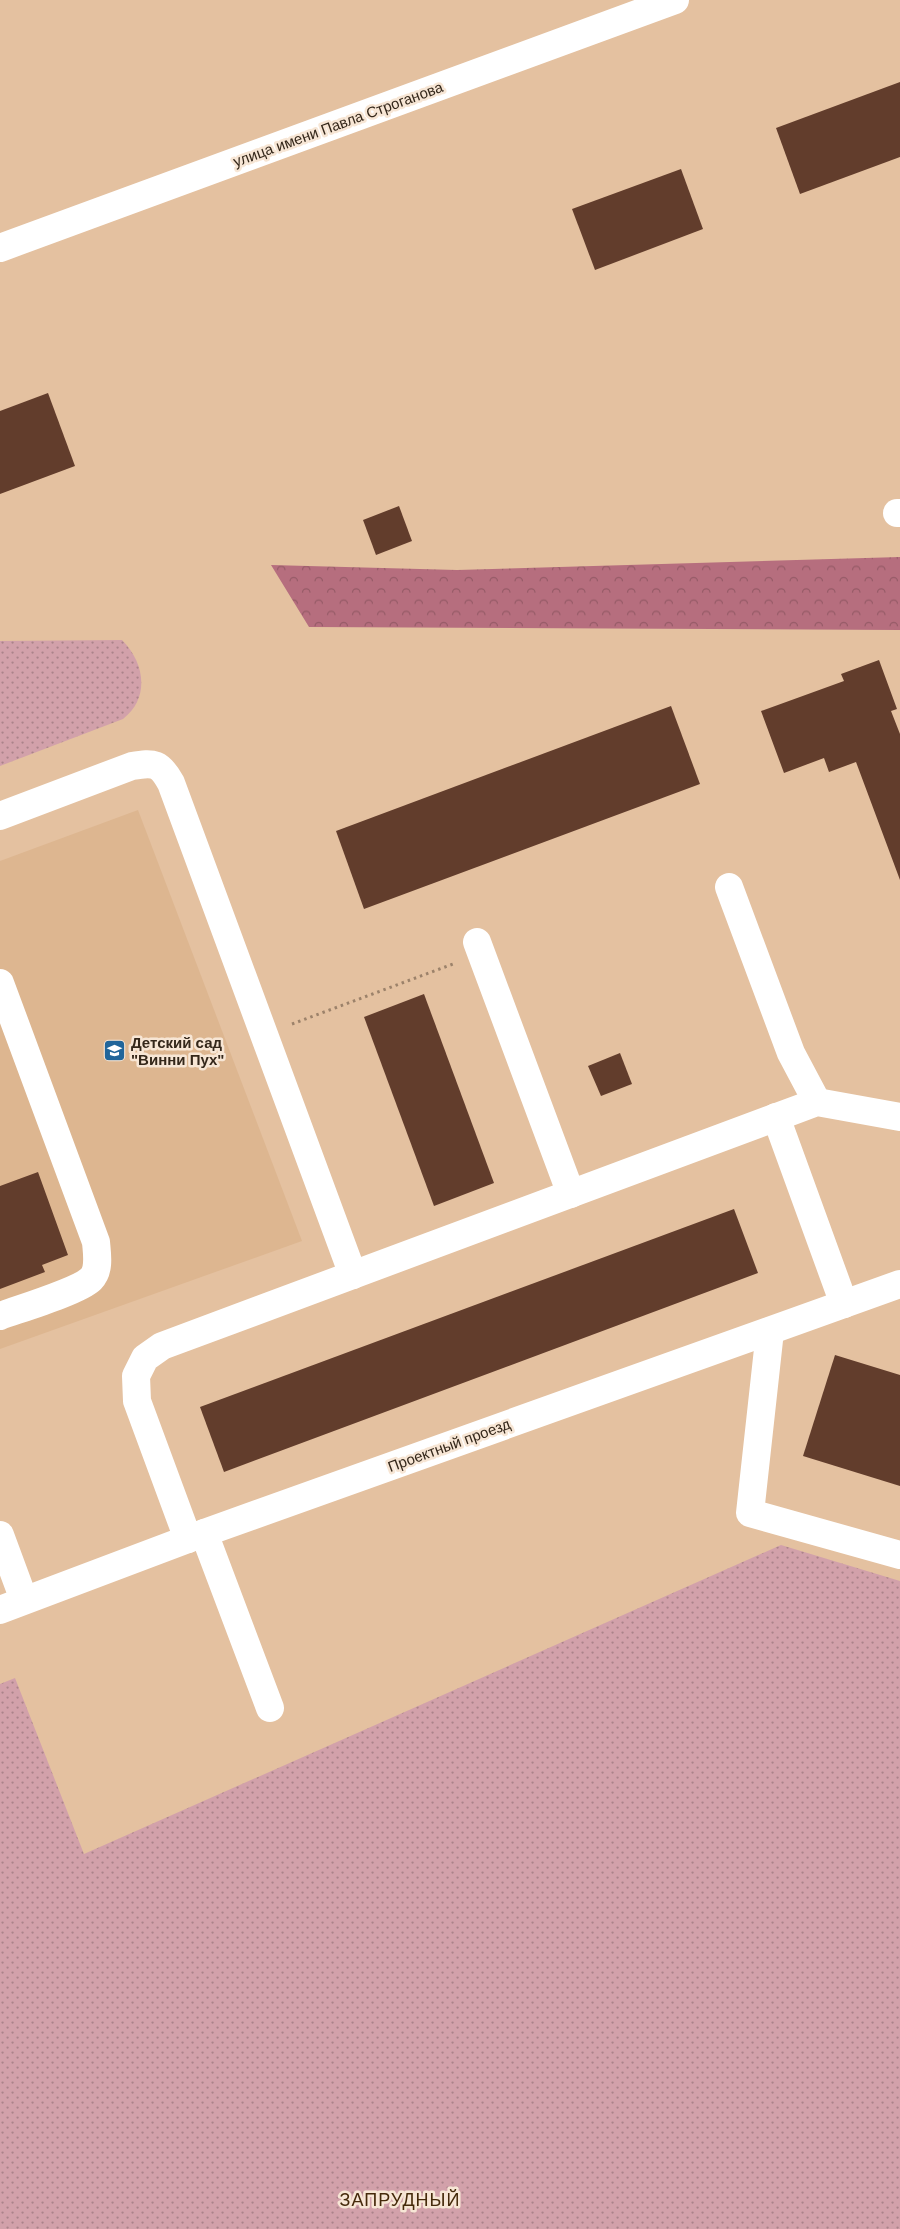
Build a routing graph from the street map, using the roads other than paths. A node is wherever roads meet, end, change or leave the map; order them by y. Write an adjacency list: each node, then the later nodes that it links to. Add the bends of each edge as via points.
1 (676, 0): 2 (street, улица имени Павла Строганова)
2 (0, 248)
3 (0, 816): 11 (street, via 132,766 150,763 163,769 171,783)
4 (729, 887): 7 (street, via 791,1053)
5 (479, 948): 10 (street)
6 (0, 983): 14 (street, via 96,1242 98,1264 91,1279 78,1287)
7 (817, 1102): 8 (street); 9 (street)
8 (776, 1117): 10 (street); 13 (street)
9 (900, 1117)
10 (571, 1194): 11 (street)
11 (353, 1275): 17 (street, via 162,1346 145,1358 136,1376 137,1401)
12 (900, 1284): 13 (street, Проектный проезд)
13 (844, 1304): 15 (street, Проектный проезд)
14 (0, 1316)
15 (770, 1331): 17 (street, Проектный проезд); 18 (street, via 750,1513)
16 (0, 1535): 19 (street)
17 (196, 1536): 19 (street, Проектный проезд); 20 (street)
18 (900, 1555)
19 (12, 1605)
20 (270, 1708)

